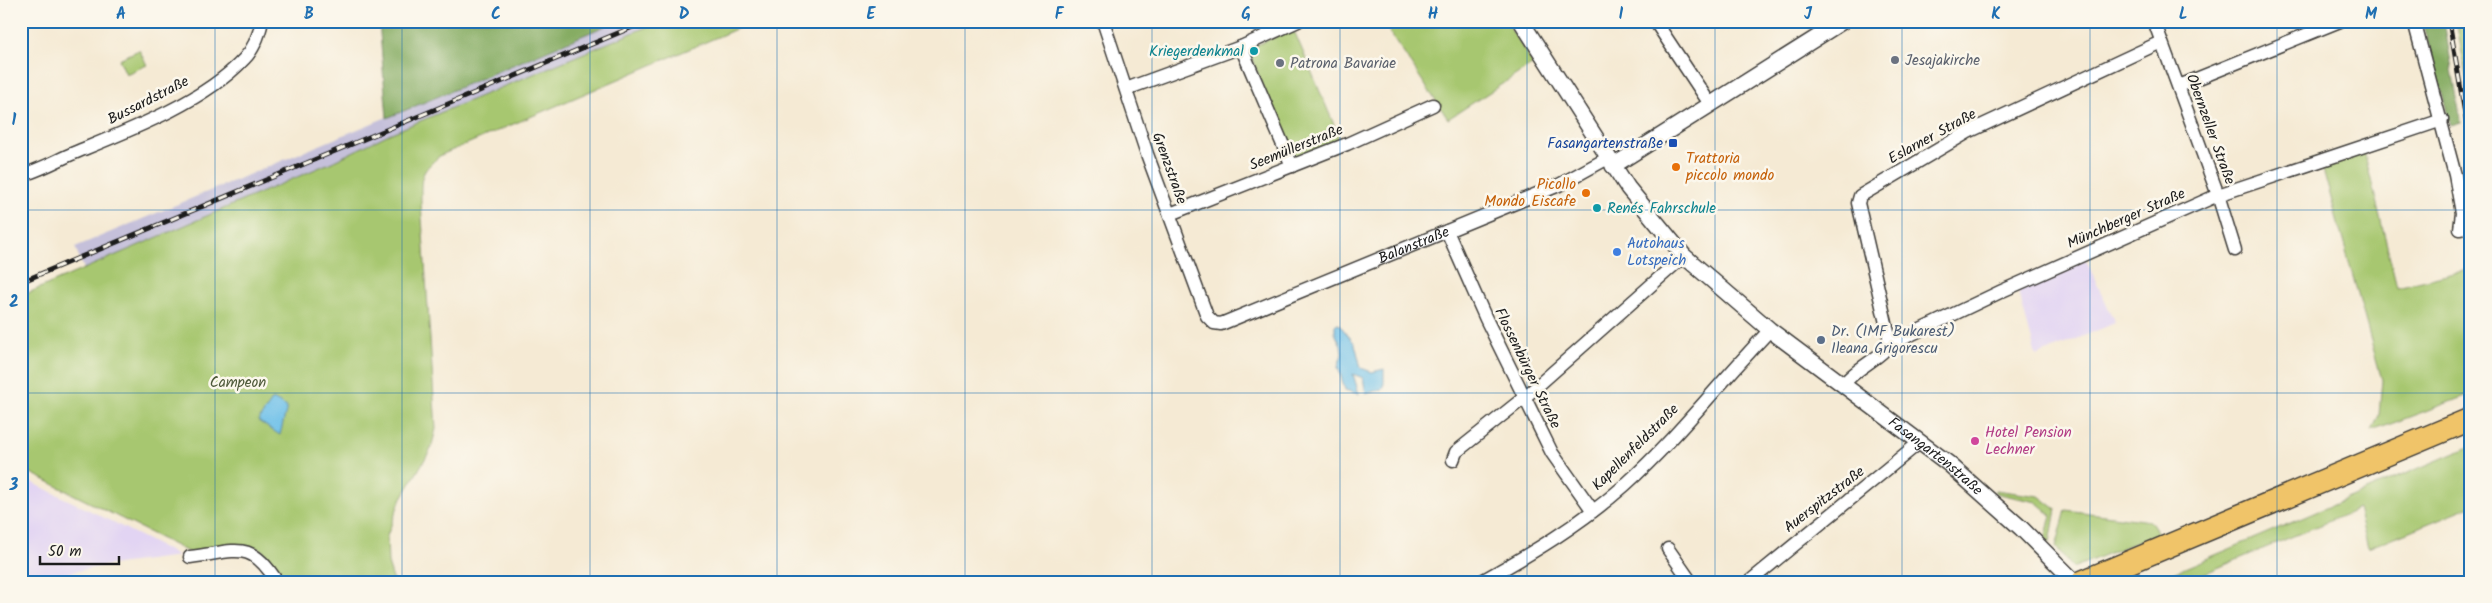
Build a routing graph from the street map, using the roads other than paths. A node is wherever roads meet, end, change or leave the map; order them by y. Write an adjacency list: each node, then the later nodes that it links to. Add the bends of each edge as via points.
1 (262, 21): 19 (street, Bussardstraße, via 254,46 246,57 224,77 189,100 149,121)
2 (1103, 21): 13 (street, Grenzstraße)
3 (1298, 21): 11 (street)
4 (1521, 21): 17 (street, Fasangartenstraße)
5 (1655, 21): 14 (street)
6 (1843, 21): 14 (street, Balanstraße)
7 (2154, 21): 10 (street, Obernzeller Straße)
8 (2340, 21): 12 (street)
9 (2414, 21): 16 (street)
10 (2162, 42): 12 (street, Obernzeller Straße); 28 (street, Eslarner Straße, via 1968,132 1860,196 1858,203)
11 (1241, 47): 13 (street); 18 (street)
12 (2178, 86): 20 (street, Obernzeller Straße)
13 (1126, 88): 21 (street, Grenzstraße)
14 (1710, 104): 17 (street, Balanstraße)
15 (1433, 105): 18 (street, Seemüllerstraße)
16 (2442, 120): 20 (street, Münchberger Straße); 22 (street, via 2462,213)
17 (1611, 162): 23 (street, Balanstraße); 25 (street, Fasangartenstraße)
18 (1292, 166): 21 (street, Seemüllerstraße)
19 (21, 175)
20 (2218, 195): 24 (street, Obernzeller Straße); 28 (street, Münchberger Straße)
21 (1170, 214): 26 (street, Grenzstraße, via 1207,316)
22 (2460, 229)
23 (1448, 231): 26 (street, Balanstraße, via 1221,324); 30 (street, Flossenbürger Straße, via 1486,319)
24 (2235, 250)
25 (1684, 256): 27 (street, Fasangartenstraße); 30 (street)
26 (1214, 323)
27 (1770, 330): 29 (street, Fasangartenstraße); 35 (street, Kapellenfeldstraße, via 1649,460)
28 (1889, 345): 29 (street, Münchberger Straße, via 1859,367)
29 (1843, 385): 33 (street, Fasangartenstraße)
30 (1525, 397): 34 (street, via 1456,452); 35 (street, Flossenbürger Straße, via 1552,453)
31 (2471, 419): 43 (highway)
32 (2471, 435): 44 (highway)
33 (1920, 442): 41 (street, Auerspitzstraße); 42 (street, Fasangartenstraße, via 1991,500)
34 (1454, 460)
35 (1593, 511): 39 (street, Kapellenfeldstraße, via 1536,551)
36 (1668, 548): 40 (street)
37 (190, 557): 38 (street, via 242,551 254,553 263,560)
38 (277, 582)
39 (1480, 582)
40 (1691, 582)
41 (1749, 582)
42 (2075, 582)
43 (2082, 582)
44 (2120, 582)

